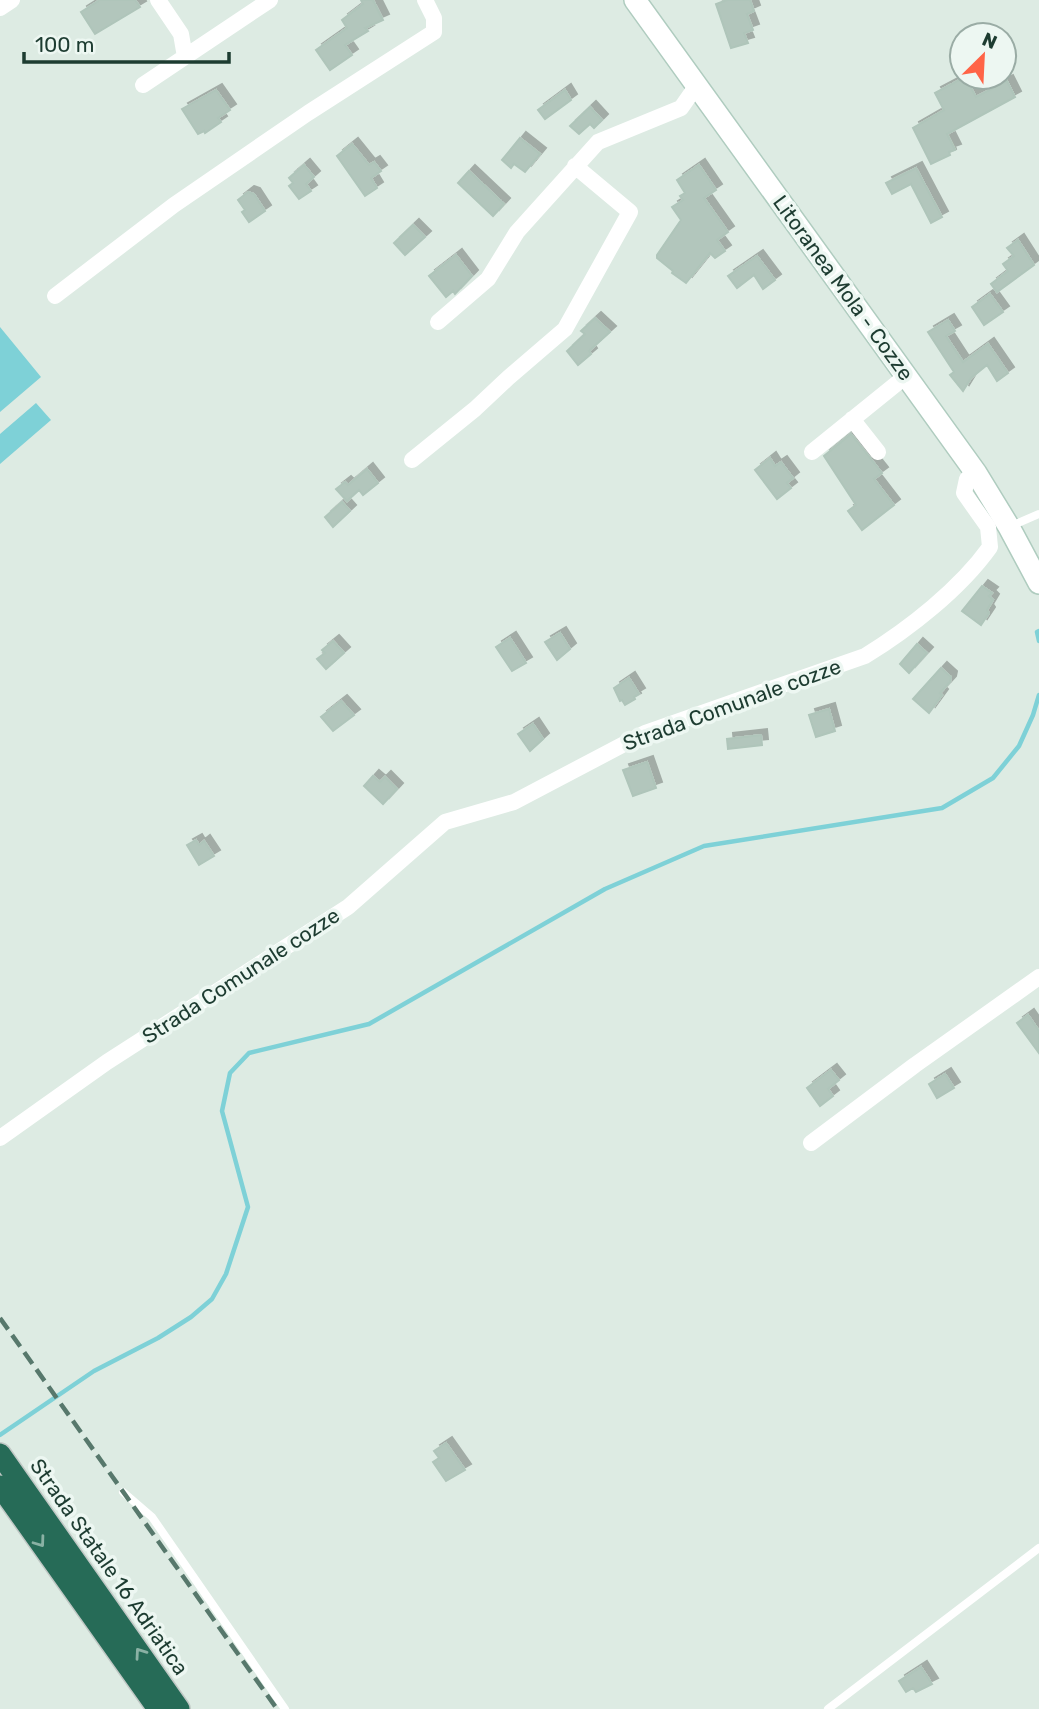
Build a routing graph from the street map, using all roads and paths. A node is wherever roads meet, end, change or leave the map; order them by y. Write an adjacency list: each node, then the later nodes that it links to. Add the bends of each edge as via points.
1 (12, 0): 6 (street)
2 (158, 0): 7 (street, via 181,34)
3 (271, 0): 7 (street)
4 (425, 0): 11 (street, via 434,18 434,32 185,197)
5 (635, 0): 9 (street, Litoranea Mola - Cozze)
6 (0, 8)
7 (185, 57): 8 (street)
8 (143, 85)
9 (697, 85): 10 (street, via 681,108 598,142); 13 (street, Litoranea Mola - Cozze)
10 (575, 166): 12 (street, via 517,232 488,279); 17 (street, via 630,212 565,329)
11 (55, 296)
12 (438, 322)
13 (906, 376): 14 (street); 18 (street, Litoranea Mola - Cozze)
14 (852, 419): 15 (street); 16 (street)
15 (812, 452)
16 (878, 452)
17 (412, 460)
18 (976, 472): 20 (street, Litoranea Mola - Cozze); 23 (street, Strada Comunale cozze, via 967,479 964,493 988,527 990,547 923,615 884,644 865,656 645,733 514,802 445,822 348,907 107,1062)
19 (1039, 514): 20 (lane)
20 (1009, 527): 21 (street, Litoranea Mola - Cozze)
21 (1039, 583)
22 (1039, 977): 24 (street)
23 (0, 1138)
24 (811, 1143)
25 (0, 1454): 30 (highway, Strada Statale 16 Adriatica, one-way to 25)
26 (0, 1486): 29 (highway, Strada Statale 16 Adriatica, one-way to 29)
27 (123, 1492): 31 (lane, via 152,1517)
28 (1039, 1548): 32 (lane)
29 (158, 1709)
30 (179, 1709)
31 (285, 1709)
32 (828, 1709)

